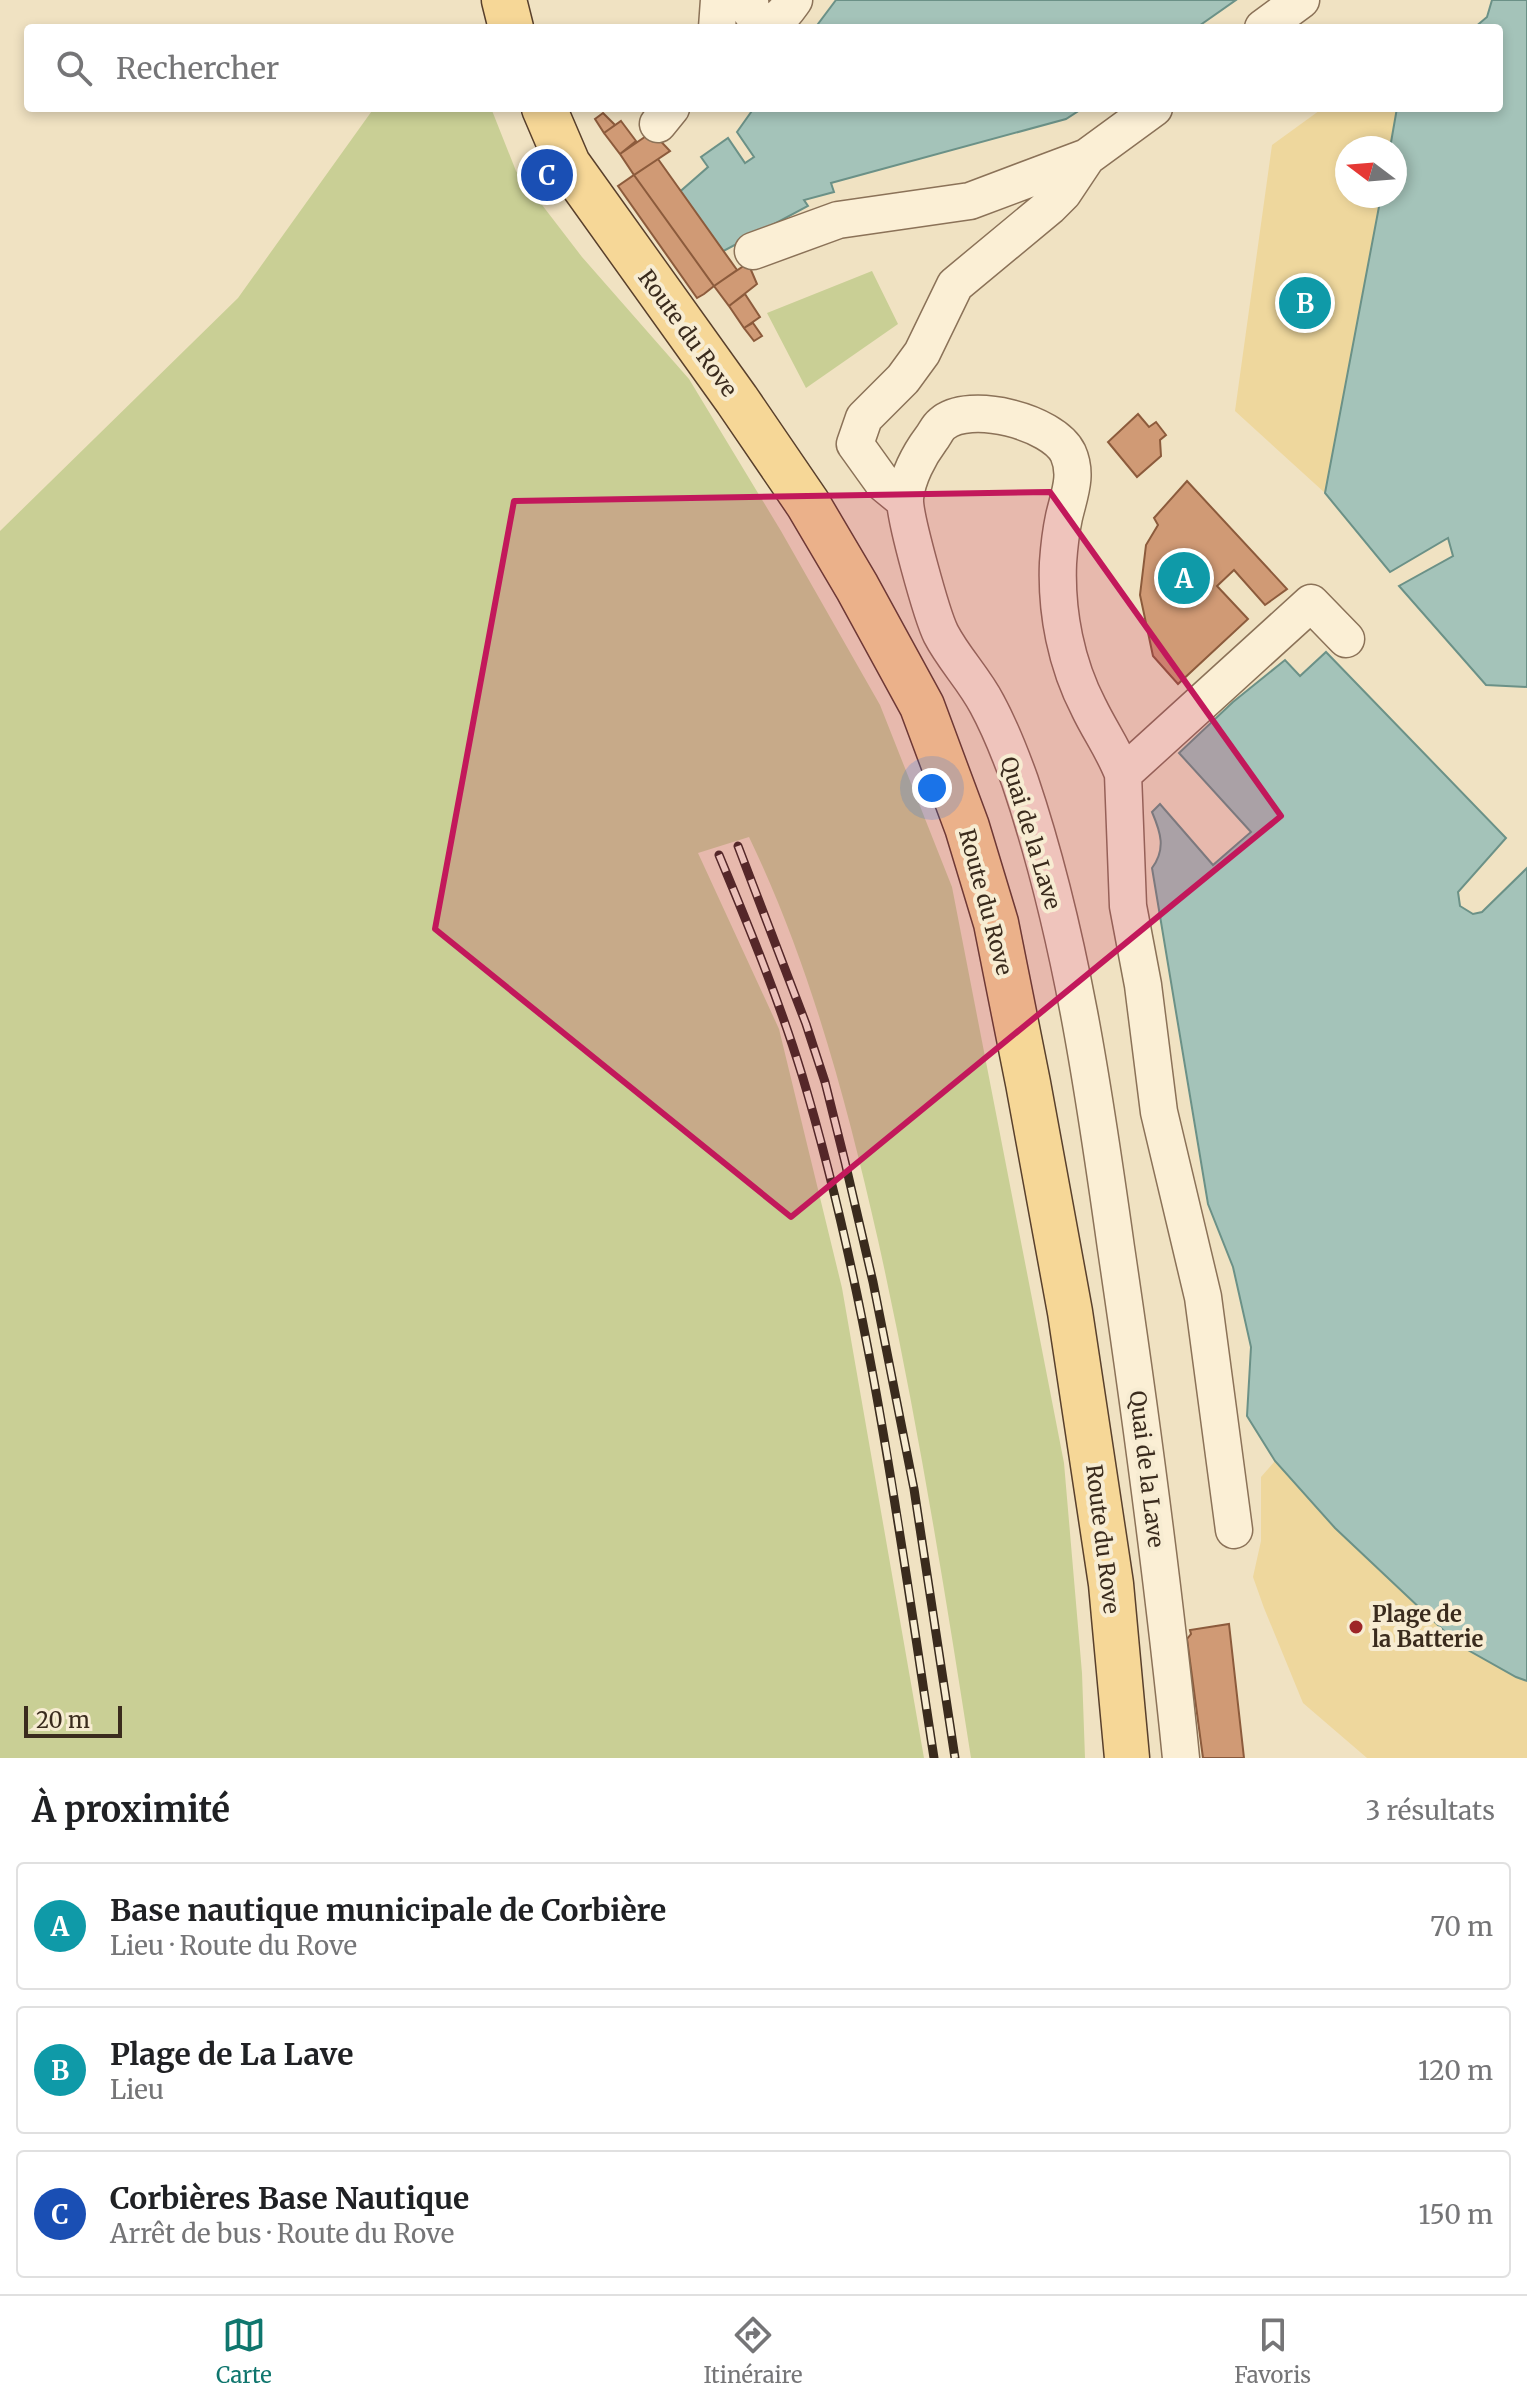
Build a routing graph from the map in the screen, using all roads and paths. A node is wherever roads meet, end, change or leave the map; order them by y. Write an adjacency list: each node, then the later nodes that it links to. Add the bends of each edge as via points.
1 (504, 0): 6 (main road)
2 (719, 0): 7 (lane)
3 (750, 0): 4 (lane, via 751,12 767,24 780,19)
4 (794, 0)
5 (1301, 0): 8 (lane)
6 (510, 24)
7 (717, 24)
8 (1268, 24)
9 (546, 112): 17 (main road, Route du Rove, via 568,164 808,504 922,706 962,813 996,923 1070,1312 1111,1584)
10 (1149, 112): 11 (lane)
11 (1087, 157): 12 (lane, via 970,201 838,220); 13 (lane, via 1049,207 955,285 922,353 864,418 855,444 883,483)
12 (753, 251)
13 (905, 501): 15 (lane, via 924,449 943,422 966,414 999,416 1061,442 1073,478 1058,564 1065,645 1086,703); 18 (lane, Quai de la Lave, via 940,632 987,705 1019,777 1042,851 1088,1051 1149,1467)
14 (1346, 639): 15 (lane, via 1311,603)
15 (1123, 774): 16 (lane, via 1128,906 1159,1112 1203,1297)
16 (1234, 1530)
17 (1127, 1758)
18 (1181, 1758)

